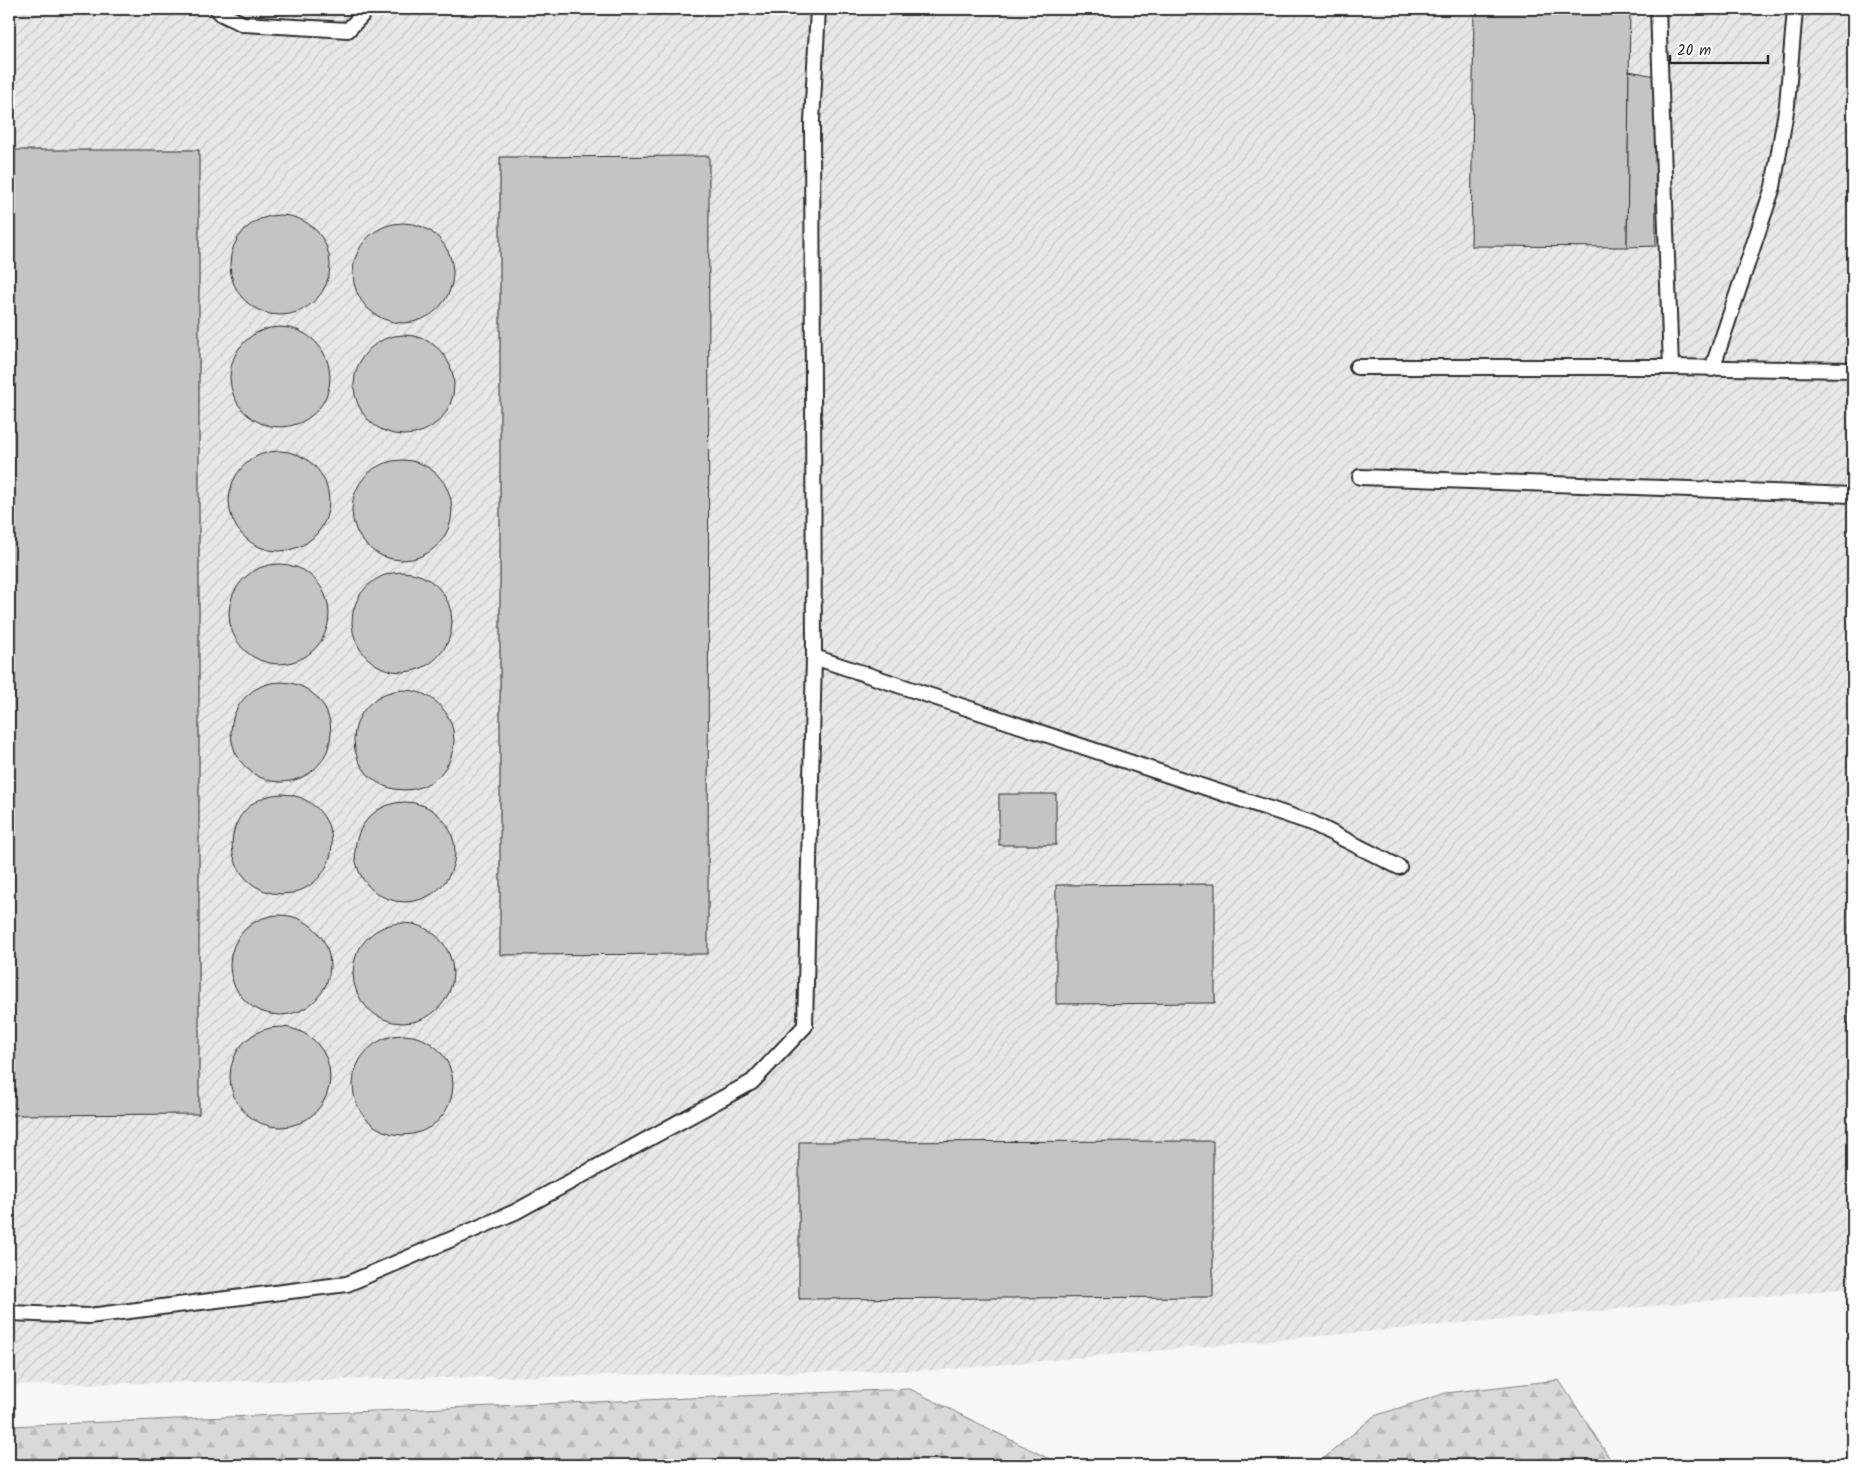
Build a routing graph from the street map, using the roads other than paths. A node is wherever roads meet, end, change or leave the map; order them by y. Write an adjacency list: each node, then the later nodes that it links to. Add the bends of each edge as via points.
1 (217, 9): 2 (lane, via 243,24 348,30 362,15)
2 (363, 9)
3 (818, 9): 12 (lane, via 812,121)
4 (1658, 9): 7 (lane)
5 (1795, 9): 8 (lane, via 1787,105 1772,187)
6 (1357, 367): 7 (lane)
7 (1671, 367): 8 (lane)
8 (1712, 369): 9 (lane)
9 (1853, 370)
10 (1360, 477): 11 (lane)
11 (1853, 495)
12 (814, 657): 13 (lane, via 1312,823); 14 (lane, via 805,1026 752,1082 515,1212 347,1284 89,1316)
13 (1399, 867)
14 (9, 1313)

